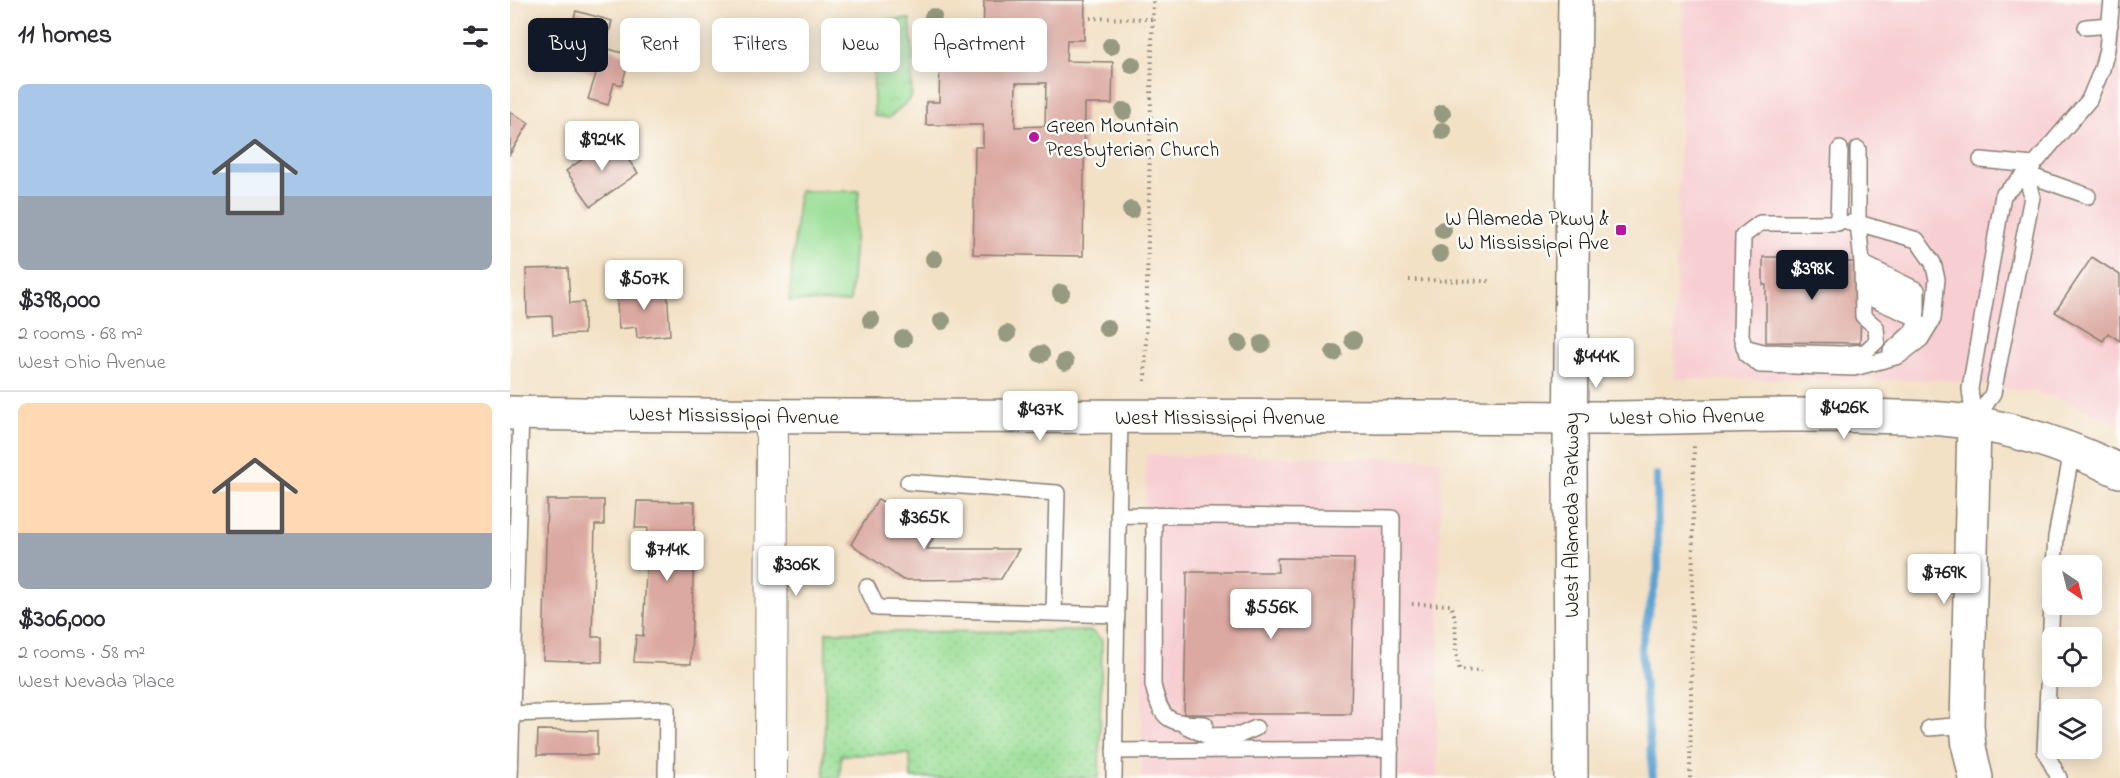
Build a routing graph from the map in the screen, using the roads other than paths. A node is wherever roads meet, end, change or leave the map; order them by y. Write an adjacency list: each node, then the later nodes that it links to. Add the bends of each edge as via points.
1 (1575, 0): 20 (street, West Alameda Parkway)
2 (2112, 0): 3 (lane)
3 (2110, 25): 4 (lane); 8 (lane, via 2102,69 2089,100)
4 (2086, 27)
5 (1840, 149): 10 (lane)
6 (1858, 149): 11 (lane)
7 (1981, 160): 8 (lane)
8 (2030, 170): 9 (lane); 21 (lane, via 2032,197 1993,393); 21 (lane, via 2003,195 1970,389)
9 (2088, 196)
10 (1839, 223): 11 (lane); 15 (lane, via 1760,223 1743,236)
11 (1858, 223): 12 (lane); 16 (lane, via 1917,240 1933,263 1937,279 1933,319 1921,339 1899,356)
12 (1862, 263): 13 (lane); 14 (lane, via 1917,290)
13 (1863, 287): 14 (lane); 15 (lane, via 1863,316 1876,327 1877,341 1865,352 1763,352)
14 (1917, 310): 16 (lane, via 1912,331)
15 (1744, 347): 16 (lane, via 1747,355 1760,364 1854,368)
16 (1881, 362)
17 (515, 413): 18 (street, West Mississippi Avenue); 32 (lane)
18 (772, 417): 19 (street, West Mississippi Avenue); 44 (street)
19 (1120, 417): 20 (street, West Mississippi Avenue); 25 (lane)
20 (1570, 418): 21 (street, West Ohio Avenue, via 1838,414); 47 (street, West Alameda Parkway)
21 (1974, 423): 22 (street, West Ohio Avenue); 36 (street)
22 (2073, 451): 23 (street, West Ohio Avenue); 27 (lane)
23 (2120, 471)
24 (908, 482): 29 (lane, via 1057,492)
25 (1118, 515): 26 (lane); 30 (lane)
26 (1154, 515): 33 (lane, via 1153,685 1167,718); 40 (lane, via 1392,518)
27 (2055, 555)
28 (867, 587): 29 (lane, via 876,608)
29 (1054, 613): 30 (lane)
30 (1117, 615): 41 (lane)
31 (2051, 615): 49 (lane, via 2045,751)
32 (511, 714): 42 (lane); 43 (lane, via 667,709)
33 (1181, 723): 35 (lane); 37 (lane, via 1207,736 1240,735)
34 (1241, 723): 37 (lane)
35 (1205, 724)
36 (1967, 725): 38 (lane); 48 (street)
37 (1256, 728): 39 (lane)
38 (1929, 728)
39 (1269, 750): 40 (lane); 41 (lane)
40 (1390, 750): 46 (lane)
41 (1114, 751): 45 (lane)
42 (510, 778)
43 (666, 778)
44 (771, 778)
45 (1114, 778)
46 (1390, 778)
47 (1571, 778)
48 (1976, 778)
49 (2059, 778)

